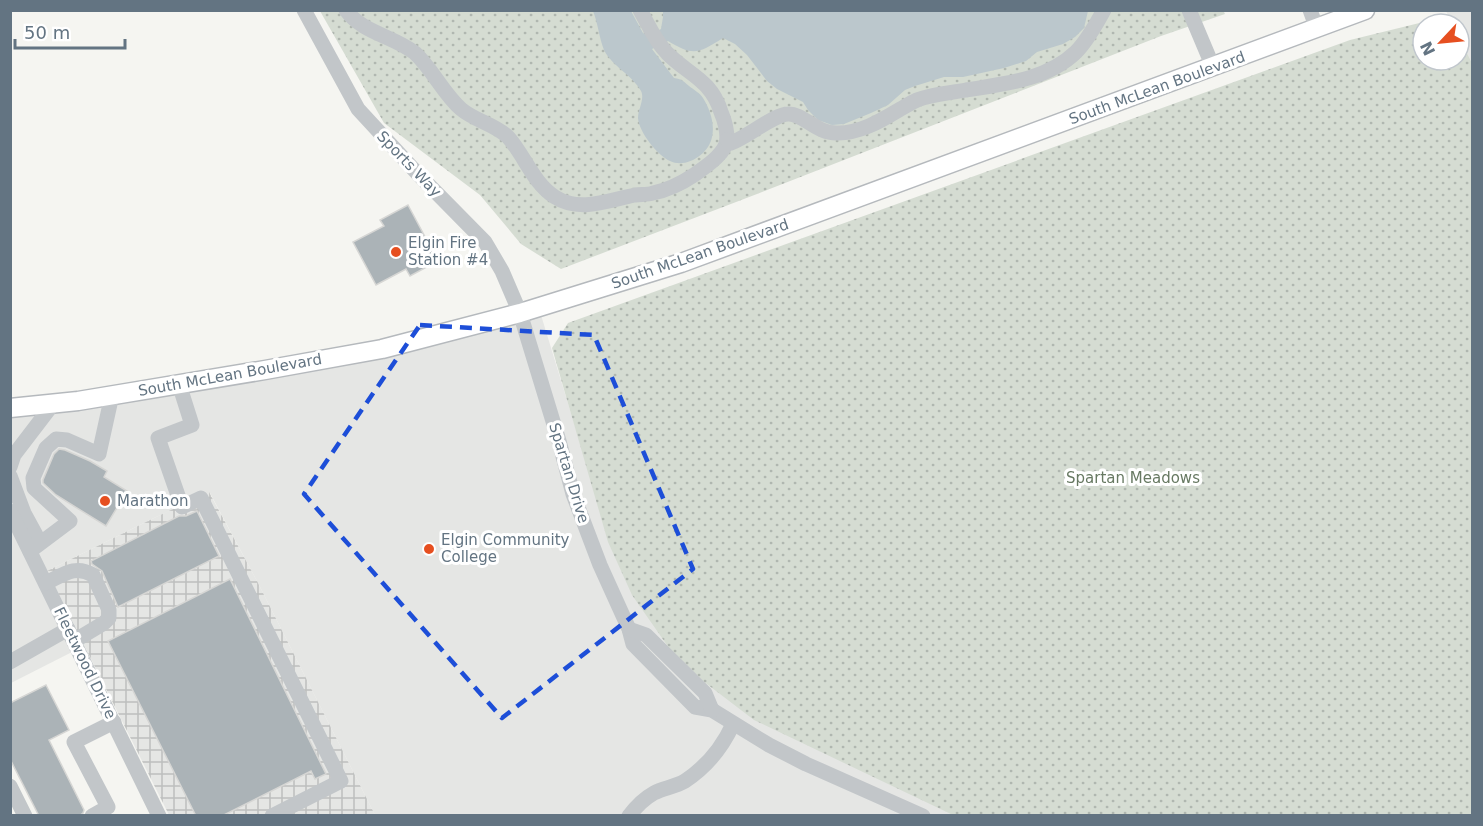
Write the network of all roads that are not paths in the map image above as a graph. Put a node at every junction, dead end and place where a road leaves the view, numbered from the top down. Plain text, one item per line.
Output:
1 (304, 10) edge
2 (346, 10) edge
3 (640, 10) edge
4 (1104, 10) edge
5 (1189, 10) edge
6 (1310, 10) edge
7 (1365, 10) edge
8 (1317, 28) junction
9 (1213, 67) junction
10 (727, 140) junction
11 (520, 313) junction
12 (179, 384) junction
13 (112, 395) junction
14 (53, 404) junction
15 (10, 408) edge
16 (10, 467) edge
17 (10, 476) edge
18 (12, 519) edge
19 (30, 551) junction
20 (46, 583) junction
21 (71, 635) junction
22 (11, 661) edge
23 (114, 722) junction
24 (734, 724) junction
25 (10, 786) edge
26 (25, 816) edge
27 (92, 816) edge
28 (159, 816) edge
29 (272, 816) edge
30 (629, 816) edge
31 (923, 816) edge

1 - 11 street, Sports Way
2 - 10 street
3 - 10 street
4 - 10 street
5 - 9 street
6 - 8 street
7 - 8 main road, South McLean Boulevard
8 - 9 main road, South McLean Boulevard
9 - 11 main road, South McLean Boulevard
11 - 12 main road, South McLean Boulevard
11 - 24 street, Spartan Drive
12 - 13 main road, South McLean Boulevard
12 - 29 street
13 - 14 main road, South McLean Boulevard
13 - 19 street
14 - 15 main road, South McLean Boulevard
14 - 16 street
17 - 19 street
18 - 19 street, Fleetwood Drive
19 - 20 street, Fleetwood Drive
20 - 21 street, Fleetwood Drive
20 - 21 street
21 - 22 street
21 - 23 street, Fleetwood Drive
23 - 27 street
23 - 28 street, Fleetwood Drive
24 - 30 street
24 - 31 street, Spartan Drive
25 - 26 street

